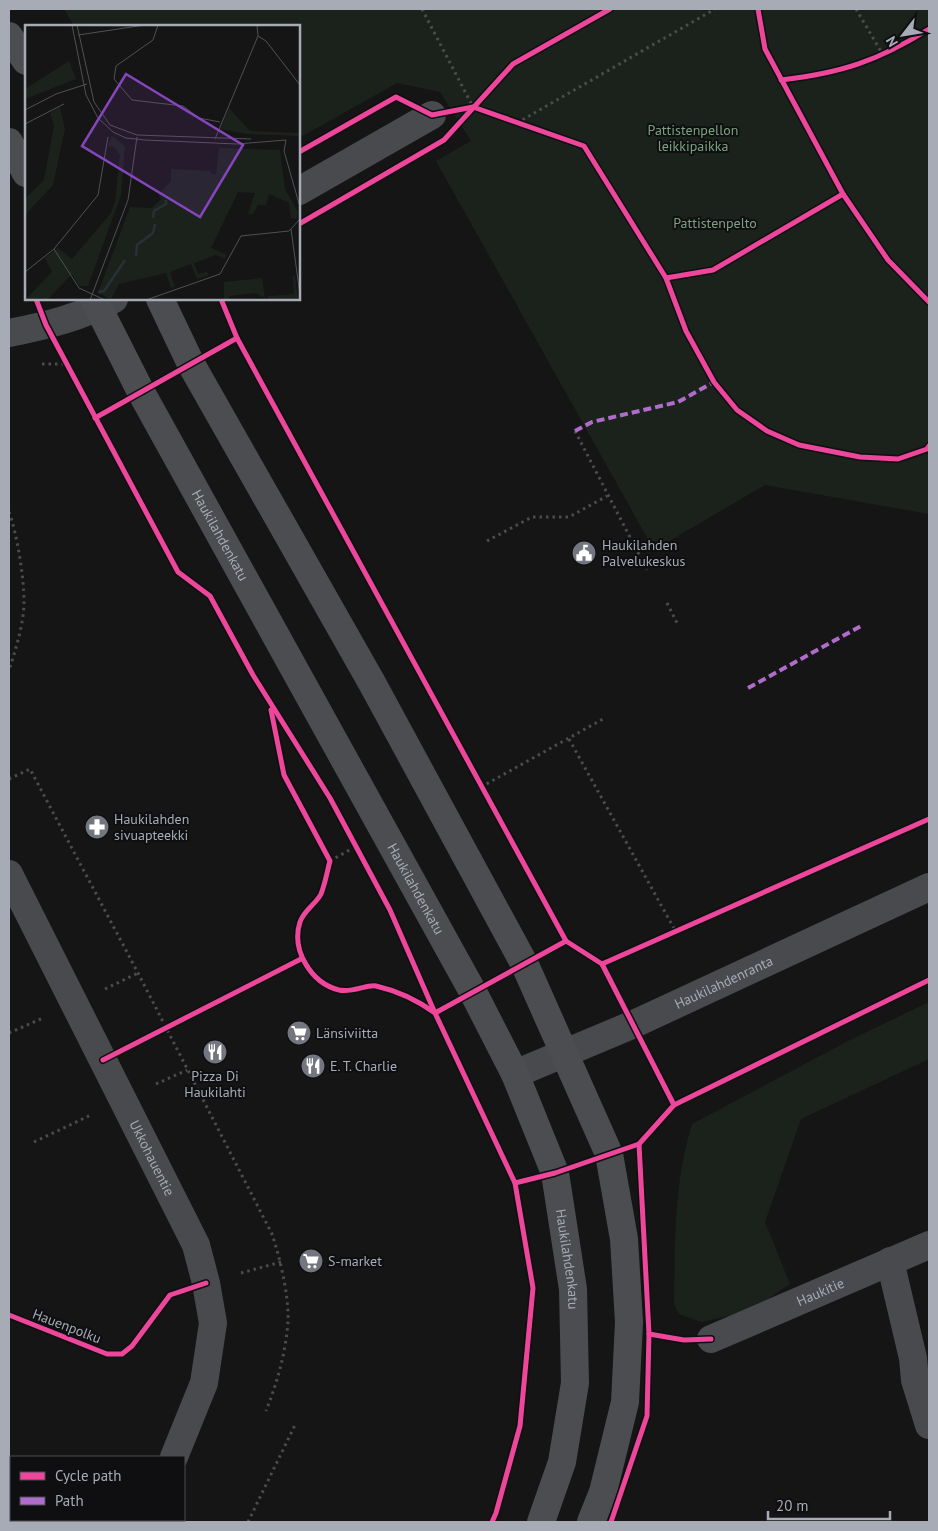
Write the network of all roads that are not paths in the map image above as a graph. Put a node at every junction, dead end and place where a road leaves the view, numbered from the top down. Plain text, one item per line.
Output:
1 (9, 36) edge
2 (25, 60) edge
3 (432, 114) road end
4 (9, 142) edge
5 (25, 171) edge
6 (300, 190) edge
7 (160, 300) edge
8 (102, 302) edge
9 (9, 333) edge
10 (9, 874) edge
11 (929, 887) edge
12 (565, 1051) junction
13 (515, 1074) junction
14 (929, 1245) edge
15 (890, 1261) junction
16 (711, 1339) dead end
17 (921, 1354) edge
18 (929, 1425) edge
19 (174, 1456) edge
20 (541, 1522) edge
21 (591, 1522) edge

1 - 2 main road
3 - 6 street
4 - 5 main road
7 - 12 main road
8 - 9 street
8 - 13 main road, Haukilahdenkatu
10 - 19 street, Ukkohauentie
11 - 12 street, Haukilahdenranta
12 - 13 street, Haukilahdenranta
12 - 21 main road
13 - 20 main road, Haukilahdenkatu
14 - 15 street, Haukitie
15 - 16 street, Haukitie
15 - 17 street
17 - 18 street

